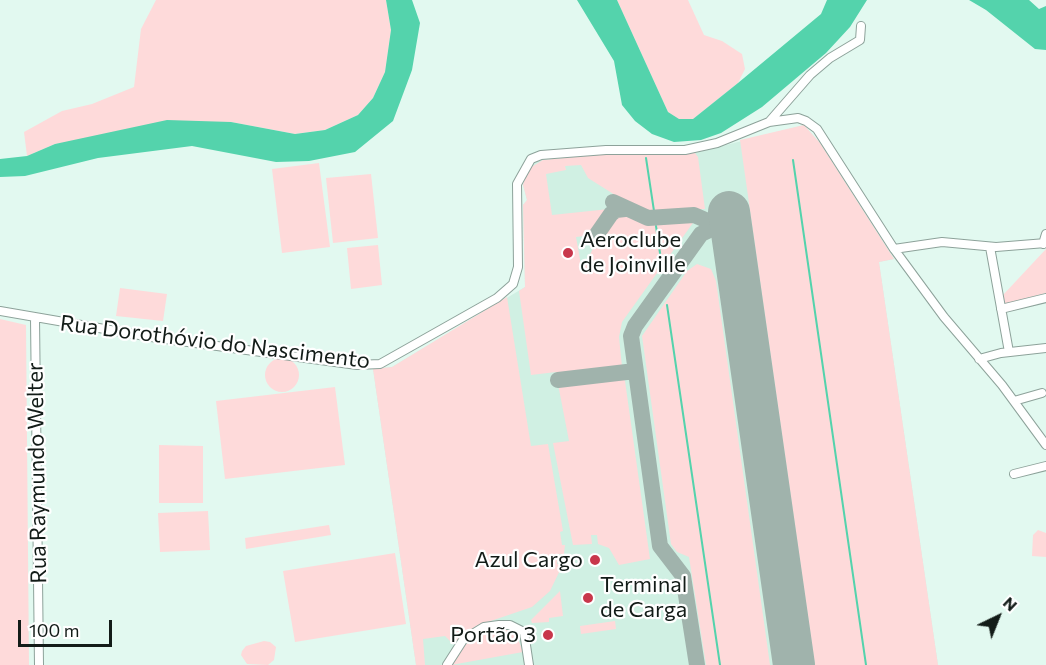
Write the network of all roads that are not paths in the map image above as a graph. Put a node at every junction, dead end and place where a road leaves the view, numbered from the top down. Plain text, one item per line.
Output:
1 (861, 26) dead end
2 (769, 122) junction
3 (1046, 234) edge
4 (1044, 244) edge
5 (990, 247) junction
6 (894, 249) junction
7 (1046, 298) edge
8 (1001, 309) junction
9 (0, 311) edge
10 (35, 318) junction
11 (1046, 348) edge
12 (1009, 352) junction
13 (980, 359) junction
14 (1041, 393) dead end
15 (1014, 402) junction
16 (1045, 441) edge
17 (1046, 466) edge
18 (1014, 474) dead end
19 (39, 665) edge
20 (447, 665) edge
21 (529, 665) edge

1 - 2 street
2 - 6 street
2 - 10 street, Rua Dorothóvio do Nascimento
3 - 4 street
4 - 5 street
5 - 6 street
5 - 8 street
6 - 13 street
7 - 8 street
8 - 12 street
9 - 10 street, Rua Dorothóvio do Nascimento
10 - 19 street, Rua Raymundo Welter
11 - 12 street
12 - 13 street
13 - 15 street
14 - 15 street
15 - 16 street
17 - 18 street
20 - 21 street

